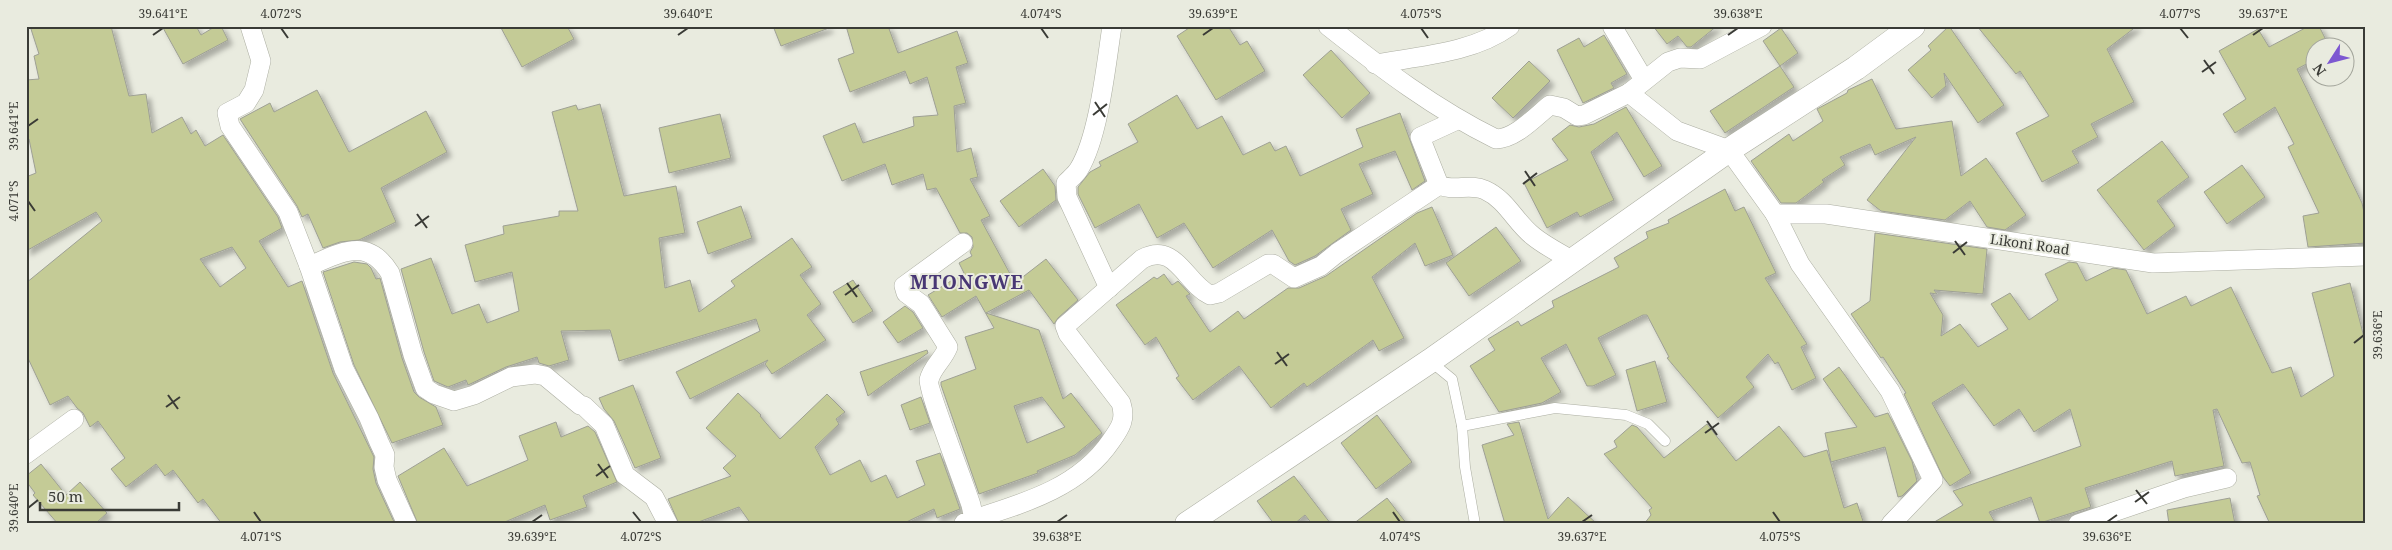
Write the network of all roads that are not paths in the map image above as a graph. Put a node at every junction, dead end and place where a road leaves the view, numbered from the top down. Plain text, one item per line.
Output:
1 (250, 26) edge
2 (1112, 26) edge
3 (1328, 26) edge
4 (1510, 26) edge
5 (1612, 26) edge
6 (1762, 26) edge
7 (1913, 26) edge
8 (1376, 64) junction
9 (1644, 80) junction
10 (1629, 93) junction
11 (1458, 120) junction
12 (1728, 150) junction
13 (1439, 185) junction
14 (1775, 214) junction
15 (963, 242) dead end
16 (2366, 256) edge
17 (1573, 262) junction
18 (310, 266) junction
19 (1109, 288) junction
20 (1430, 361) junction
21 (74, 419) dead end
22 (1462, 426) junction
23 (1665, 440) dead end
24 (26, 454) edge
25 (2227, 478) dead end
26 (969, 521) edge
27 (407, 524) edge
28 (668, 524) edge
29 (1187, 524) edge
30 (1475, 524) edge
31 (1891, 524) edge
32 (2078, 524) edge

1 - 18 street
2 - 19 street
3 - 8 street
4 - 8 street
5 - 9 street
6 - 9 street
7 - 12 street
8 - 11 street
9 - 10 street
10 - 11 street
10 - 12 street
11 - 13 street
12 - 14 street
12 - 17 street
13 - 17 street
13 - 19 street
14 - 16 street, Likoni Road
14 - 31 street
15 - 26 street
17 - 20 street
18 - 27 street
18 - 28 street
19 - 26 street
20 - 22 lane
20 - 29 street
21 - 24 street
22 - 23 lane
22 - 30 lane
25 - 32 street

